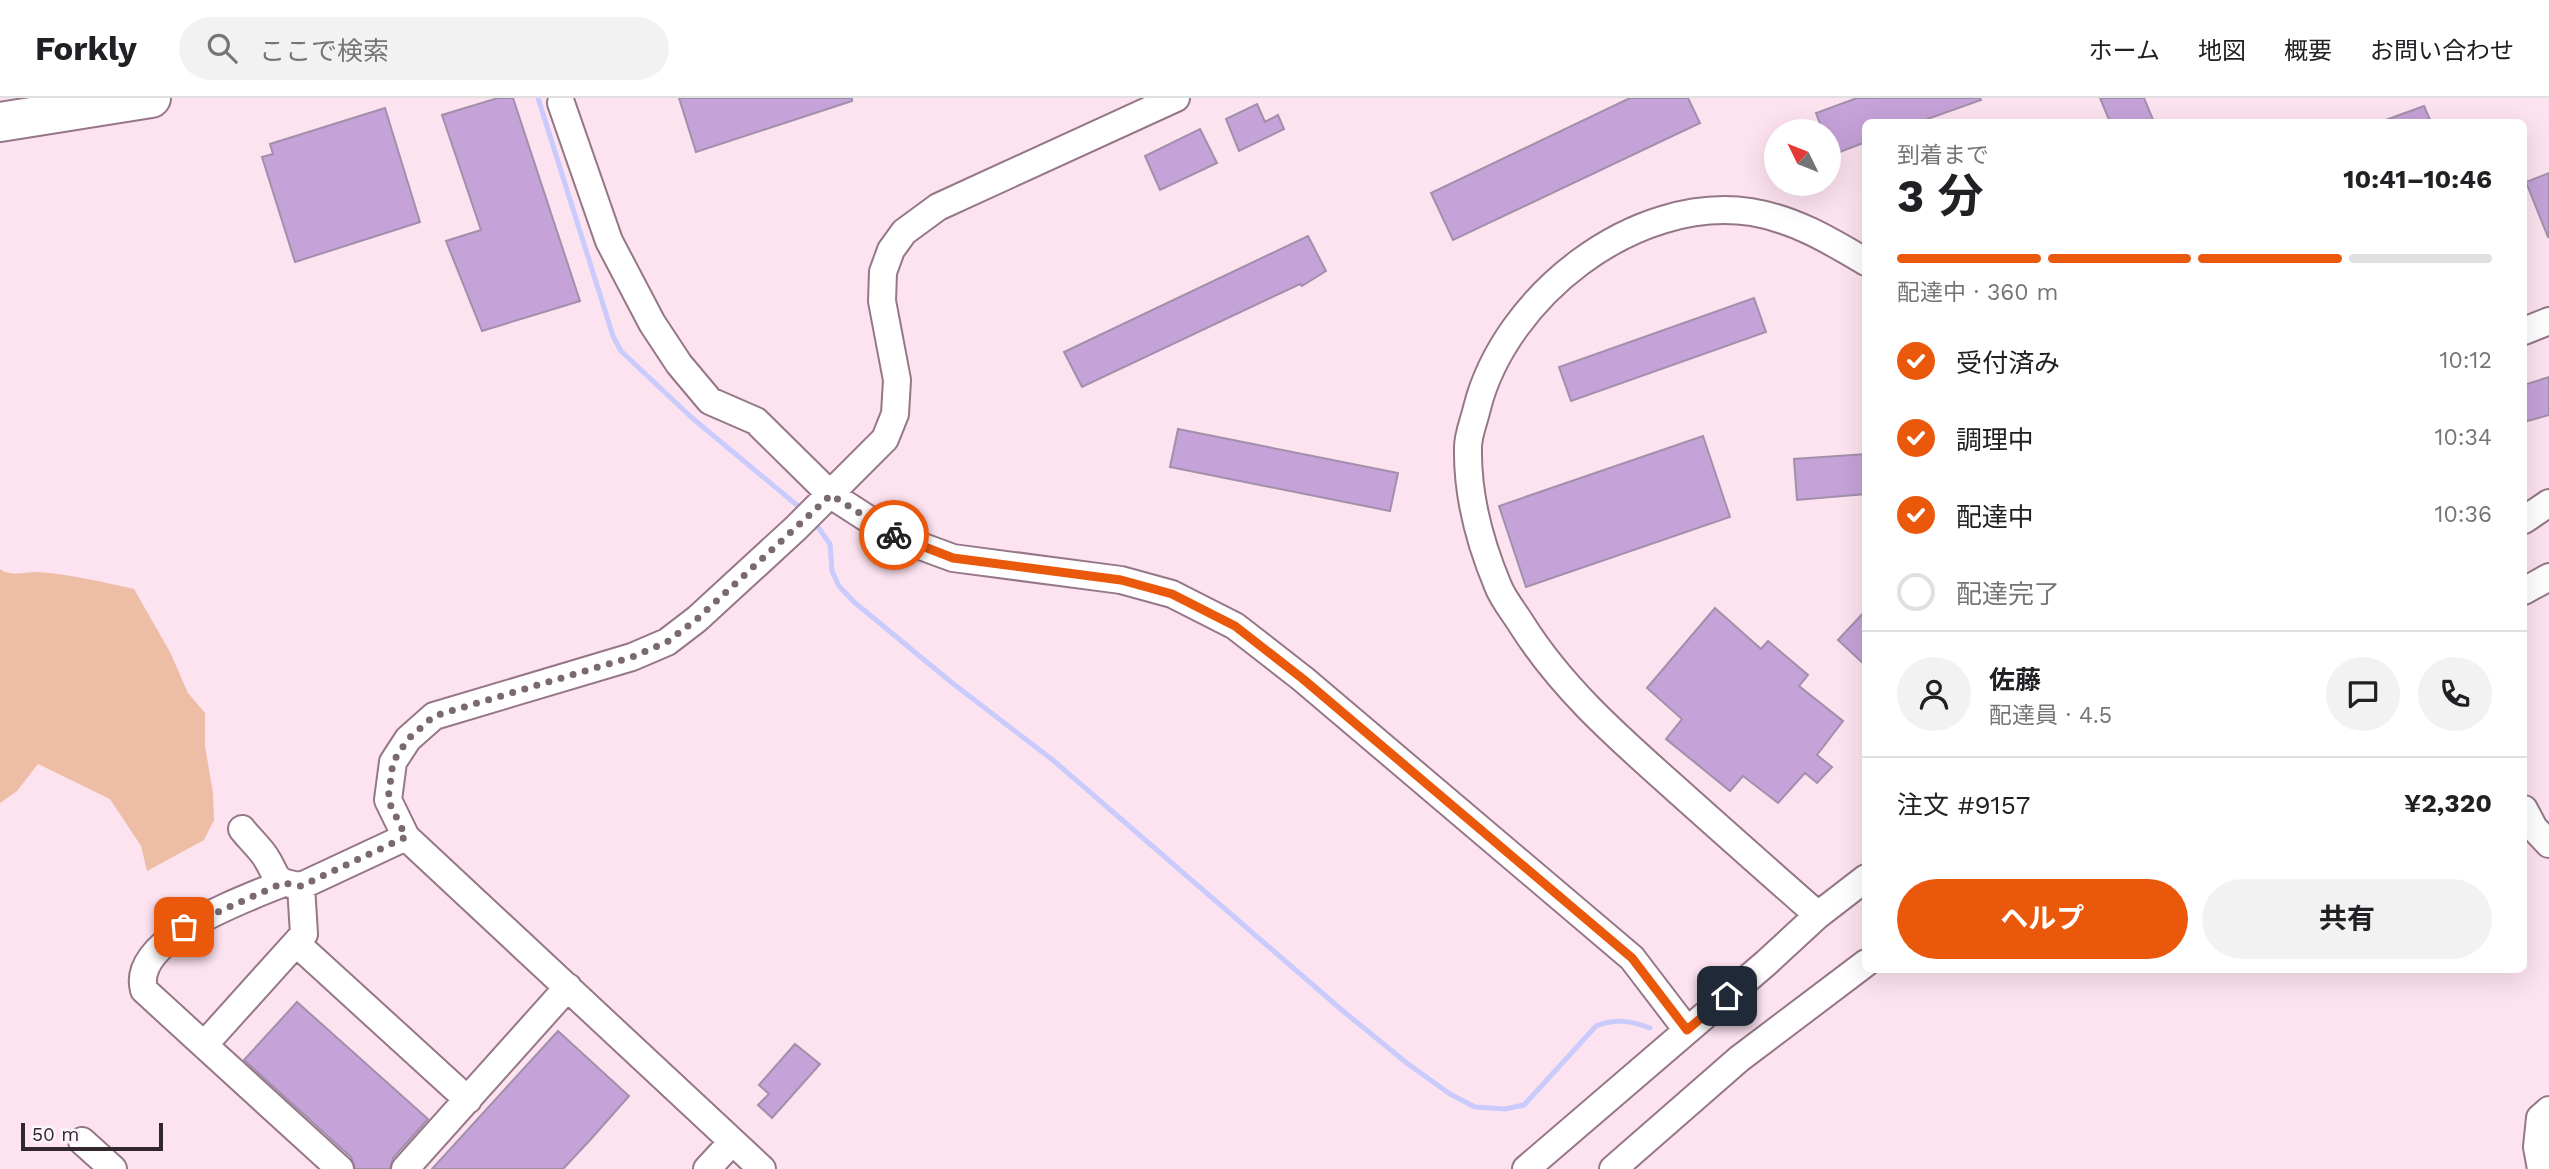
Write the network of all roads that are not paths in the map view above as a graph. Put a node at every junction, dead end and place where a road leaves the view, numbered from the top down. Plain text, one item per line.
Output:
1 (151, 98) edge
2 (1176, 98) edge
3 (561, 103) dead end
4 (0, 122) edge
5 (1862, 260) edge
6 (2549, 321) edge
7 (2527, 330) edge
8 (831, 495) junction
9 (2549, 503) edge
10 (2527, 518) edge
11 (2549, 577) edge
12 (2527, 589) edge
13 (2527, 815) edge
14 (242, 829) dead end
15 (406, 837) junction
16 (2549, 844) edge
17 (1862, 881) edge
18 (292, 885) junction
19 (1818, 915) junction
20 (296, 943) junction
21 (1862, 966) edge
22 (568, 987) junction
23 (1687, 1030) junction
24 (204, 1045) junction
25 (468, 1100) junction
26 (2549, 1110) edge
27 (82, 1141) dead end
28 (732, 1142) junction
29 (113, 1169) edge
30 (340, 1169) edge
31 (405, 1169) edge
32 (707, 1169) edge
33 (762, 1169) edge
34 (1525, 1169) edge
35 (1614, 1169) edge
36 (2541, 1169) edge

1 - 4 highway
2 - 8 lane
3 - 8 lane
5 - 19 lane
6 - 7 lane
8 - 15 lane
8 - 23 lane
9 - 10 lane
11 - 12 lane
13 - 16 lane
14 - 18 lane
15 - 18 lane
15 - 22 lane
17 - 19 lane
18 - 20 lane
18 - 24 lane
19 - 23 lane
20 - 24 lane
20 - 25 lane
21 - 35 lane
22 - 25 lane
22 - 28 lane
23 - 34 lane
24 - 30 lane
25 - 31 lane
26 - 36 lane
27 - 29 lane
28 - 32 lane
28 - 33 lane

